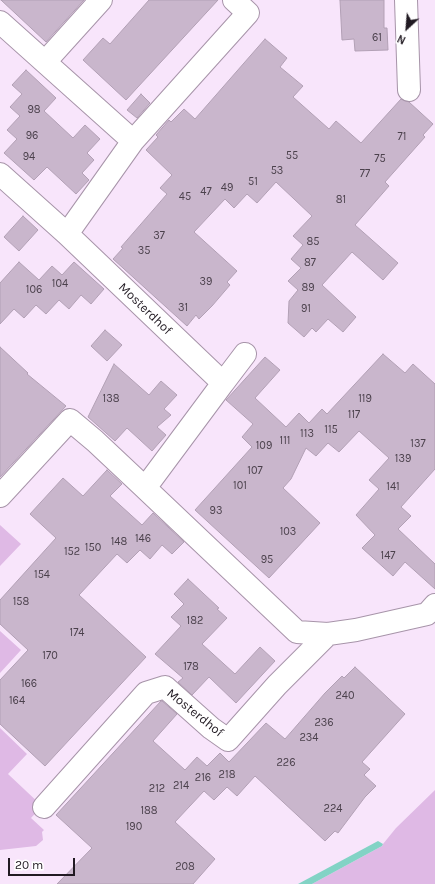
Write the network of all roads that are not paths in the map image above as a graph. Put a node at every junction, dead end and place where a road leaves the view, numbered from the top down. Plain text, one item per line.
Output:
1 (101, 0) edge
2 (234, 0) edge
3 (406, 0) edge
4 (0, 22) edge
5 (45, 62) junction
6 (409, 90) dead end
7 (134, 142) junction
8 (0, 174) edge
9 (67, 234) junction
10 (245, 354) dead end
11 (223, 383) junction
12 (145, 488) junction
13 (0, 496) edge
14 (435, 604) edge
15 (328, 634) junction
16 (44, 808) dead end

1 - 5 street
2 - 7 street
3 - 6 street
4 - 5 street
5 - 7 street
7 - 9 street
8 - 9 street, Mosterdhof
9 - 11 street, Mosterdhof
10 - 11 street
11 - 12 street
12 - 13 street
12 - 15 street
14 - 15 street
15 - 16 street, Mosterdhof

